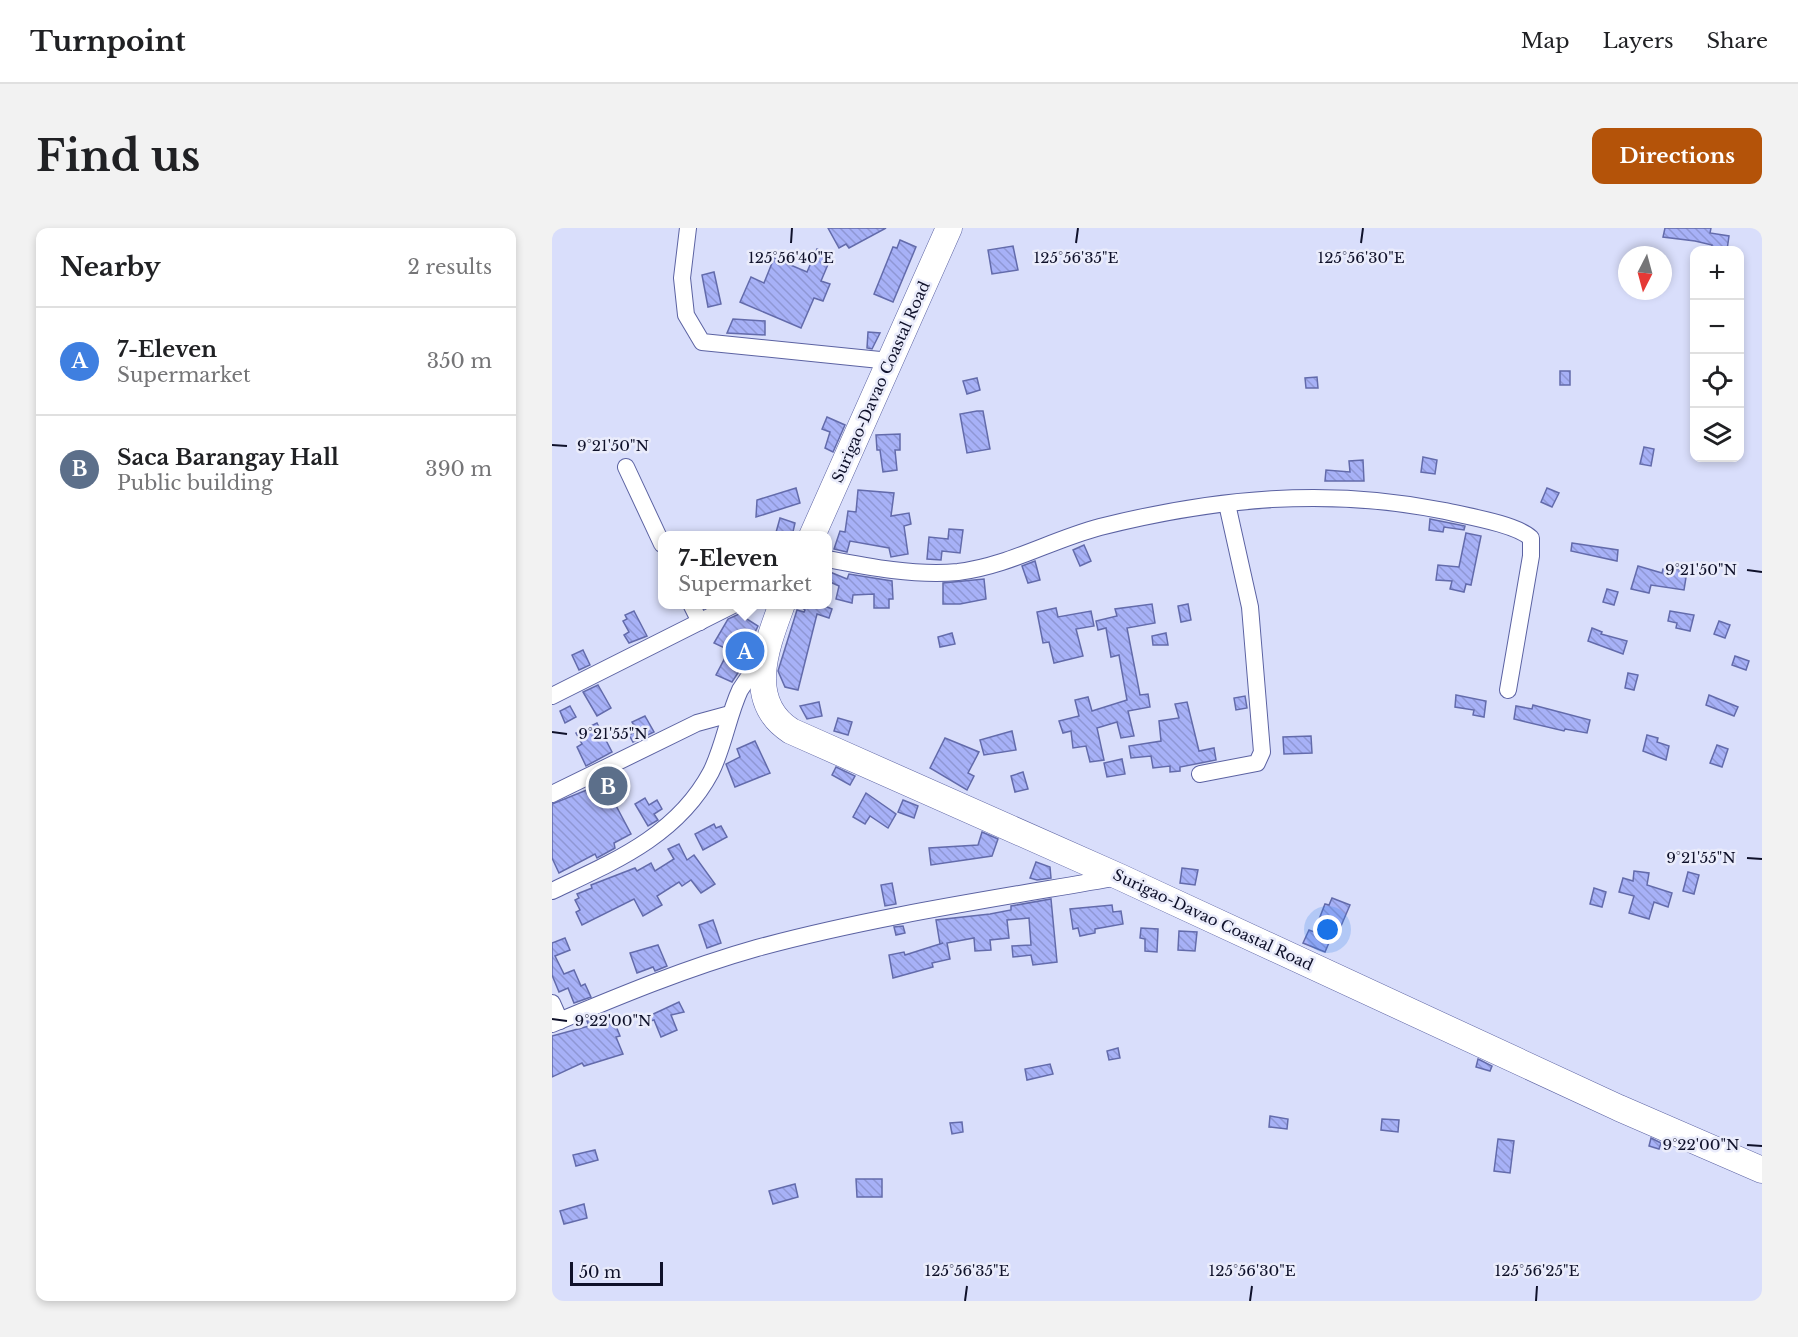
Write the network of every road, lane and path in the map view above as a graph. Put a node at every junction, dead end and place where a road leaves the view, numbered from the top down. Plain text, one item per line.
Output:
1 (688, 228) edge
2 (948, 228) edge
3 (890, 361) junction
4 (626, 467) dead end
5 (1227, 504) junction
6 (814, 531) edge
7 (658, 534) edge
8 (832, 560) edge
9 (694, 609) edge
10 (725, 609) edge
11 (780, 609) edge
12 (700, 622) junction
13 (764, 665) junction
14 (1508, 690) dead end
15 (552, 696) edge
16 (730, 714) junction
17 (1200, 774) dead end
18 (552, 794) edge
19 (1120, 877) junction
20 (552, 891) edge
21 (552, 1003) edge
22 (556, 1023) edge
23 (1762, 1170) edge

1 - 3 street
2 - 3 highway, Surigao-Davao Coastal Road
3 - 6 highway, Surigao-Davao Coastal Road
4 - 7 street
5 - 8 street
5 - 14 street
5 - 17 street
9 - 12 street
10 - 12 street
11 - 13 highway, Surigao-Davao Coastal Road
12 - 15 street
13 - 16 street
13 - 19 highway, Surigao-Davao Coastal Road
16 - 18 street
16 - 20 street
19 - 22 street
19 - 23 highway, Surigao-Davao Coastal Road
21 - 22 street

